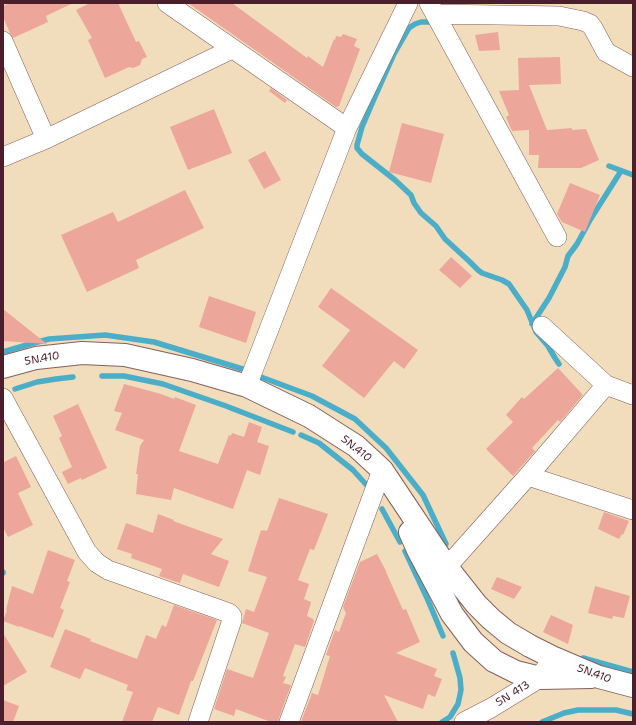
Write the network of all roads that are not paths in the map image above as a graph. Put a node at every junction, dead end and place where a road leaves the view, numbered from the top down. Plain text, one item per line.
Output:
1 (167, 3) edge
2 (408, 3) edge
3 (432, 9) edge
4 (3, 41) edge
5 (232, 49) junction
6 (633, 67) edge
7 (347, 128) junction
8 (46, 139) junction
9 (3, 157) edge
10 (557, 237) dead end
11 (542, 326) dead end
12 (3, 367) edge
13 (606, 385) junction
14 (247, 386) junction
15 (633, 395) edge
16 (3, 398) edge
17 (528, 476) junction
18 (387, 477) junction
19 (633, 510) edge
20 (440, 573) junction
21 (552, 657) junction
22 (600, 677) junction
23 (540, 678) junction
24 (633, 686) edge
25 (198, 722) edge
26 (289, 722) edge
27 (464, 722) edge

1 - 5 street
2 - 7 street
3 - 6 street
3 - 10 street
4 - 8 street
5 - 7 street
5 - 8 street
7 - 14 street
8 - 9 street
11 - 13 street
12 - 14 street, 5N.410
13 - 15 street
13 - 17 street
14 - 18 street, 5N.410
16 - 25 street
17 - 19 street
17 - 20 street
18 - 20 street, 5N.410
18 - 26 street
20 - 21 street, 5N.410
20 - 23 street
21 - 22 street, 5N.410
21 - 23 street, 5N 413
22 - 23 street
22 - 24 street, 5N.410
23 - 27 street, 5N 413

